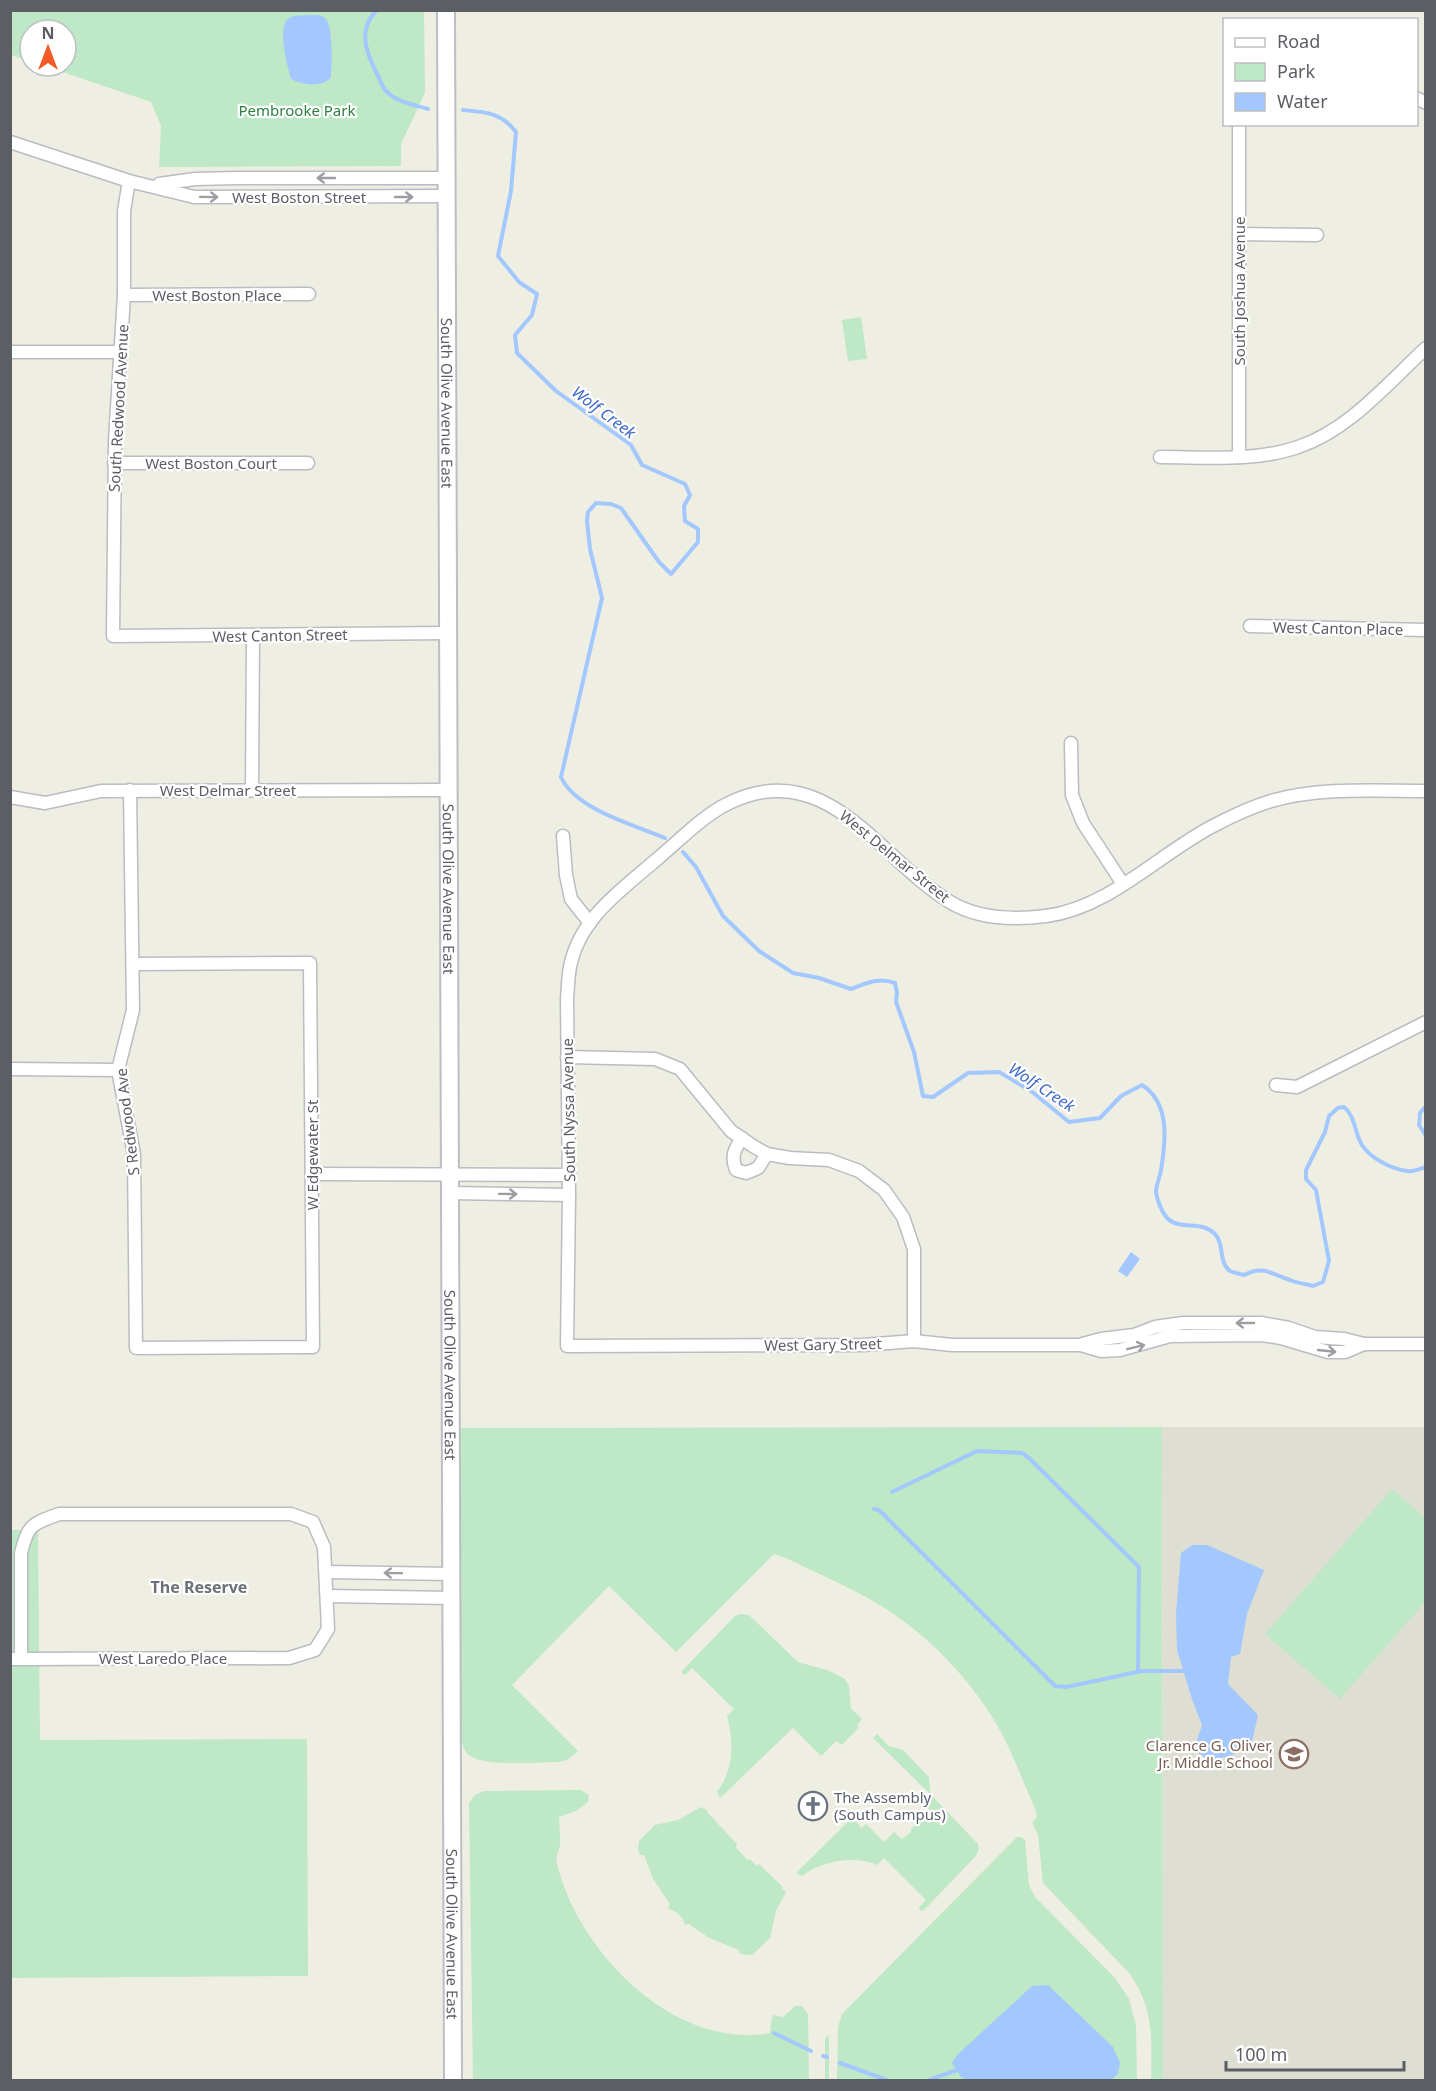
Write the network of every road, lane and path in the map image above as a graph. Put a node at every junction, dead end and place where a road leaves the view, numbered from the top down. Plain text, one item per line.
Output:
1 (446, 10) edge
2 (1239, 126) edge
3 (10, 142) edge
4 (447, 178) junction
5 (129, 181) junction
6 (152, 185) junction
7 (447, 196) junction
8 (1239, 234) junction
9 (1317, 235) dead end
10 (309, 294) dead end
11 (124, 295) junction
12 (1425, 349) edge
13 (10, 352) edge
14 (121, 352) junction
15 (1160, 457) dead end
16 (1239, 457) junction
17 (308, 463) dead end
18 (114, 464) junction
19 (1250, 627) dead end
20 (1425, 630) edge
21 (447, 633) junction
22 (253, 635) junction
23 (113, 636) joint
24 (1071, 743) dead end
25 (130, 790) junction
26 (252, 790) junction
27 (448, 790) junction
28 (1425, 791) edge
29 (10, 797) edge
30 (563, 836) dead end
31 (1122, 884) junction
32 (619, 889) joint
33 (590, 923) junction
34 (133, 964) junction
35 (1425, 1022) edge
36 (567, 1057) junction
37 (10, 1069) edge
38 (118, 1070) junction
39 (1276, 1085) dead end
40 (742, 1138) junction
41 (767, 1154) junction
42 (312, 1174) junction
43 (450, 1175) junction
44 (569, 1175) junction
45 (450, 1193) junction
46 (569, 1195) junction
47 (914, 1341) junction
48 (1425, 1344) edge
49 (567, 1346) joint
50 (136, 1348) joint
51 (326, 1572) junction
52 (452, 1574) junction
53 (327, 1596) junction
54 (452, 1598) junction
55 (16, 1659) edge
56 (453, 2080) edge

1 - 4 street, South Olive Avenue East
2 - 8 street, South Joshua Avenue
3 - 5 street, West Boston Street
4 -> 6 street, West Boston Street
4 - 7 street, South Olive Avenue East
5 - 6 street, West Boston Street
5 - 11 street, South Redwood Avenue
6 -> 7 street, West Boston Street
7 - 21 street, South Olive Avenue East
8 - 9 street
8 - 16 street, South Joshua Avenue
10 - 11 street, West Boston Place
11 - 14 street, South Redwood Avenue
12 - 16 street
13 - 14 street
14 - 18 street, South Redwood Avenue
15 - 16 street
17 - 18 street, West Boston Court
18 - 23 street, South Redwood Avenue
19 - 20 street, West Canton Place
21 - 22 street, West Canton Street
21 - 27 street, South Olive Avenue East
22 - 23 street, West Canton Street
22 - 26 street
24 - 31 street
25 - 26 street, West Delmar Street
25 - 29 street, West Delmar Street
25 - 34 street, S Redwood Ave
26 - 27 street, West Delmar Street
27 - 43 street, South Olive Avenue East
28 - 31 street, West Delmar Street
30 - 33 street
31 - 32 street, West Delmar Street
32 - 33 street, South Nyssa Avenue
33 - 36 street, South Nyssa Avenue
34 - 38 street, S Redwood Ave
34 - 42 street, W Edgewater St
35 - 39 street
36 - 40 street
36 - 44 street, South Nyssa Avenue
37 - 38 street
38 - 50 street, S Redwood Ave
40 - 41 street
40 - 41 street
41 - 47 street
42 - 43 street
42 - 50 street, W Edgewater St
43 - 44 street
43 - 45 street, South Olive Avenue East
44 - 46 street, South Nyssa Avenue
45 -> 46 street
45 - 52 street, South Olive Avenue East
46 - 49 street, South Nyssa Avenue
47 - 48 street, West Gary Street
47 - 49 street, West Gary Street
52 -> 51 street
51 - 53 street
51 - 55 street
52 - 54 street, South Olive Avenue East
53 - 54 street
53 - 55 street, West Laredo Place
54 - 56 street, South Olive Avenue East

